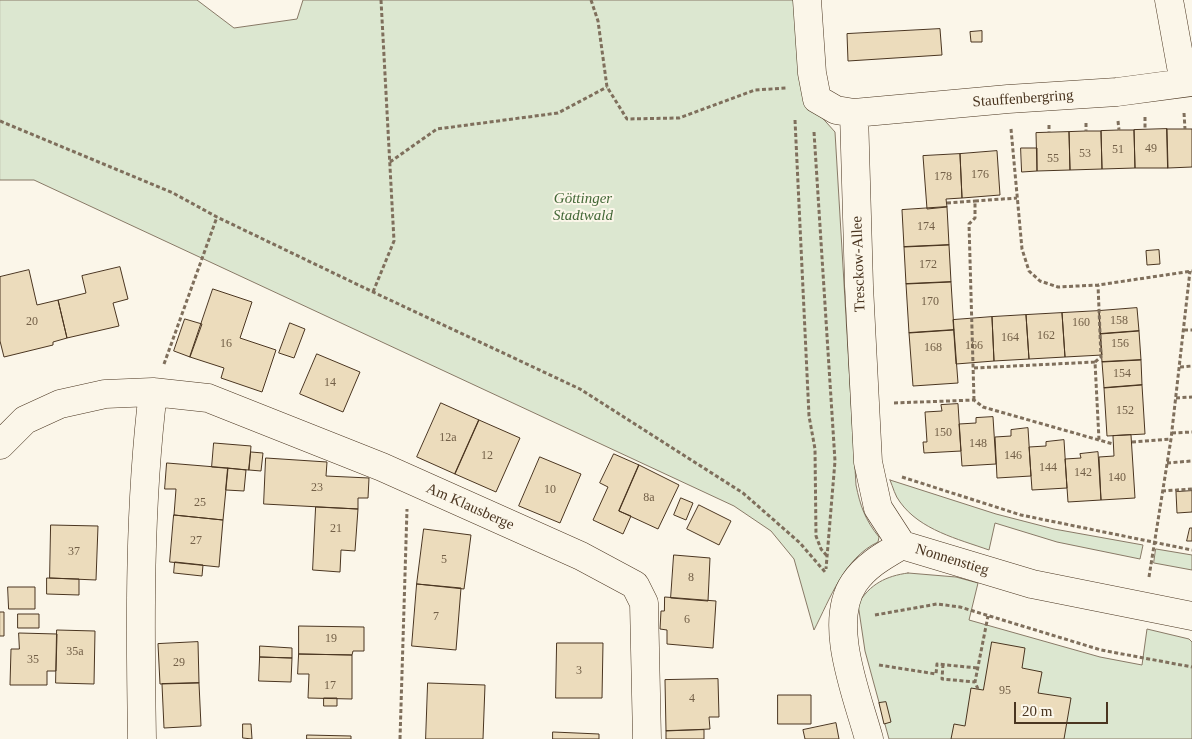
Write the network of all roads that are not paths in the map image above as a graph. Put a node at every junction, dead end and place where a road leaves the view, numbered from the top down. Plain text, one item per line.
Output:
1 (807, 0) edge
2 (1169, 0) edge
3 (1188, 82) edge
4 (854, 113) junction
5 (153, 392) junction
6 (1, 444) edge
7 (902, 545) junction
8 (1192, 616) edge
9 (142, 739) edge
10 (647, 739) edge
11 (869, 739) edge

1 - 4 street
2 - 3 street
3 - 4 street, Stauffenbergring
4 - 7 street, Tresckow-Allee
5 - 6 street, Am Klausberge
5 - 9 street
5 - 10 street, Am Klausberge
7 - 8 street, Nonnenstieg
7 - 11 street, Nonnenstieg

